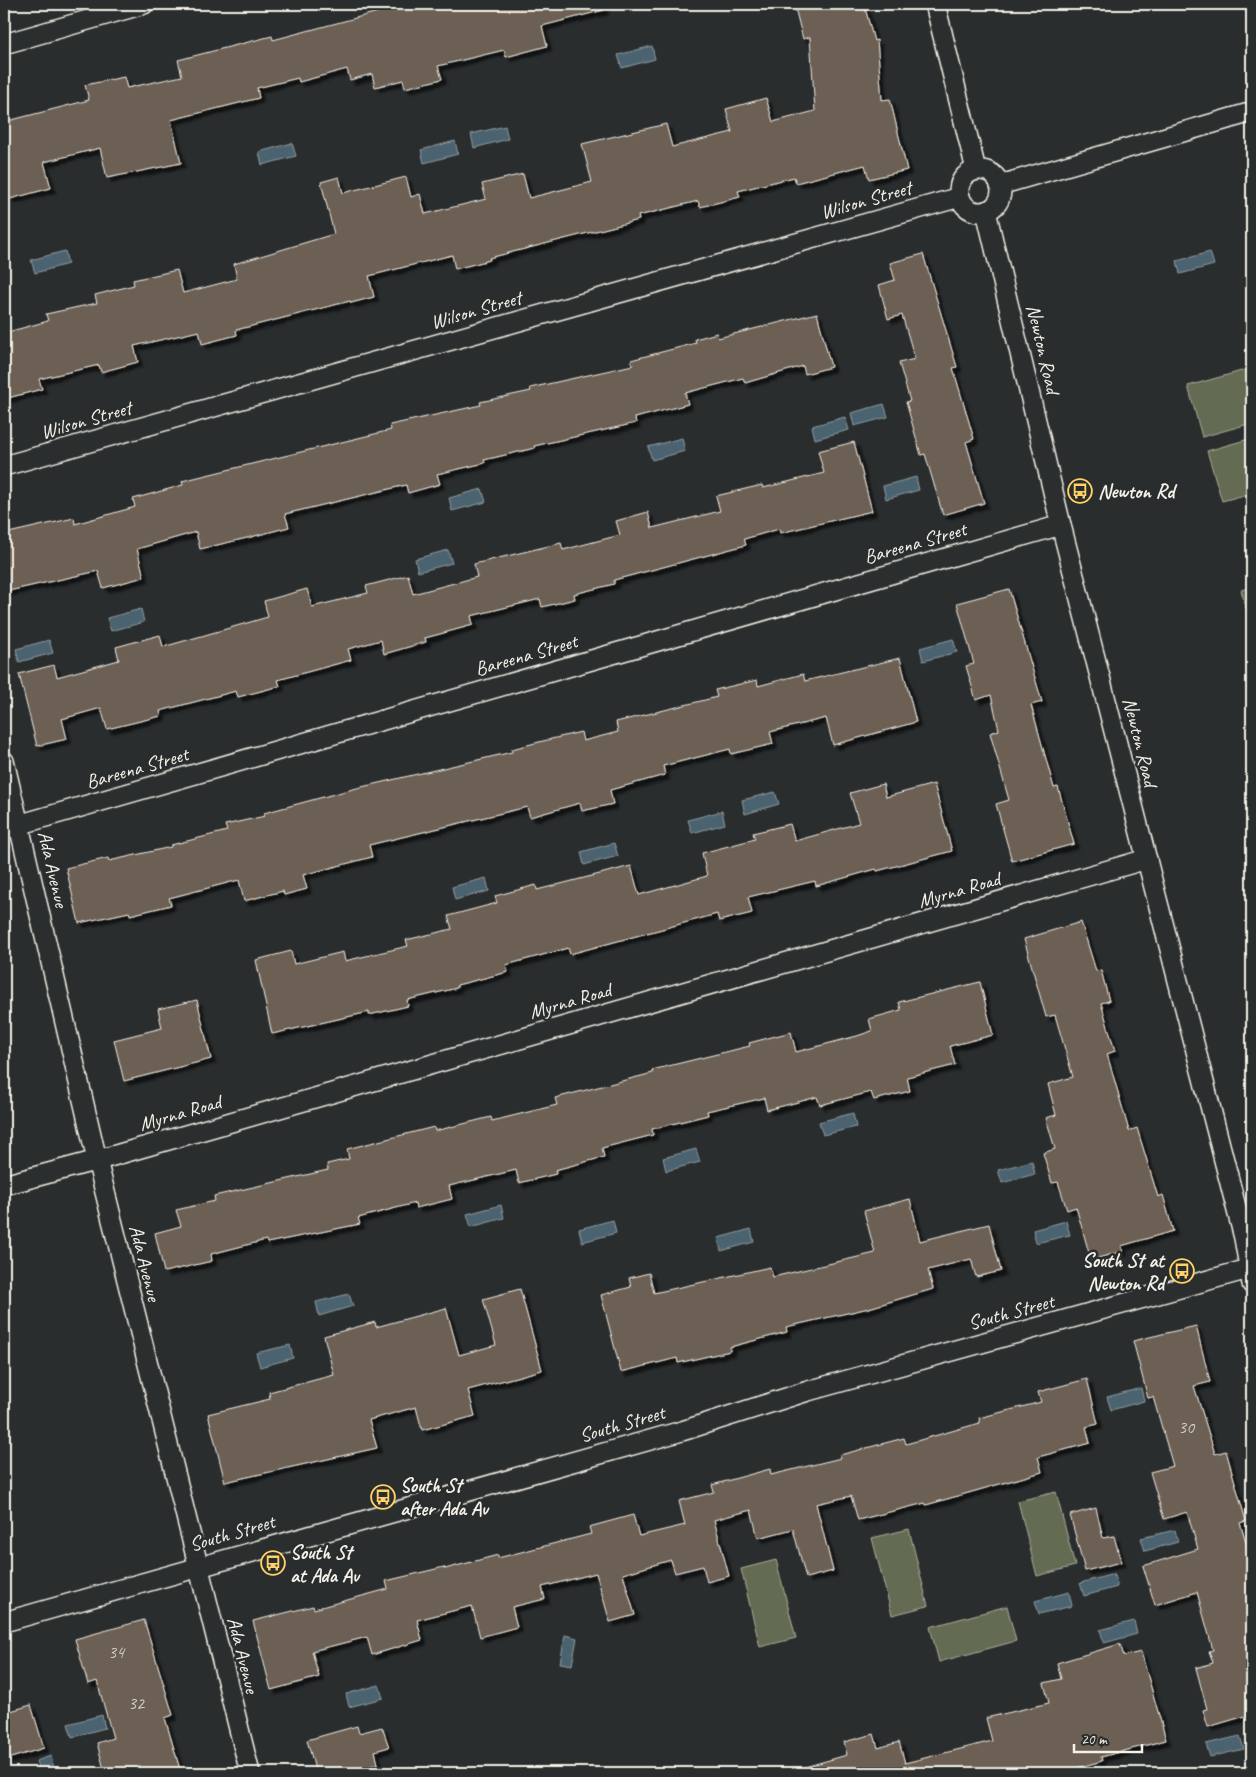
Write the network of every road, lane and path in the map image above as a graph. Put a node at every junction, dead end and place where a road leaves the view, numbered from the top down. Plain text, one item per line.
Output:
1 (144, 4) edge
2 (935, 4) edge
3 (4, 44) edge
4 (1252, 112) edge
5 (976, 170) junction
6 (1000, 185) junction
7 (960, 196) junction
8 (986, 211) junction
9 (4, 466) edge
10 (1062, 525) junction
11 (4, 761) edge
12 (12, 827) edge
13 (1147, 859) junction
14 (96, 1160) junction
15 (4, 1186) edge
16 (1251, 1274) edge
17 (197, 1566) junction
18 (4, 1622) edge
19 (250, 1773) edge

1 - 3 street
2 - 5 street
4 - 6 street
5 - 6 street
5 - 7 street
6 - 8 street
7 - 8 street
7 - 9 street, Wilson Street
8 - 10 street, Newton Road
10 - 12 street, Bareena Street
10 - 13 street, Newton Road
11 - 12 street, Ada Avenue
12 - 14 street, Ada Avenue
13 - 14 street, Myrna Road
13 - 16 street, Newton Road
14 - 15 street, Myrna Road
14 - 17 street, Ada Avenue
16 - 17 street, South Street
17 - 18 street, South Street
17 - 19 street, Ada Avenue

